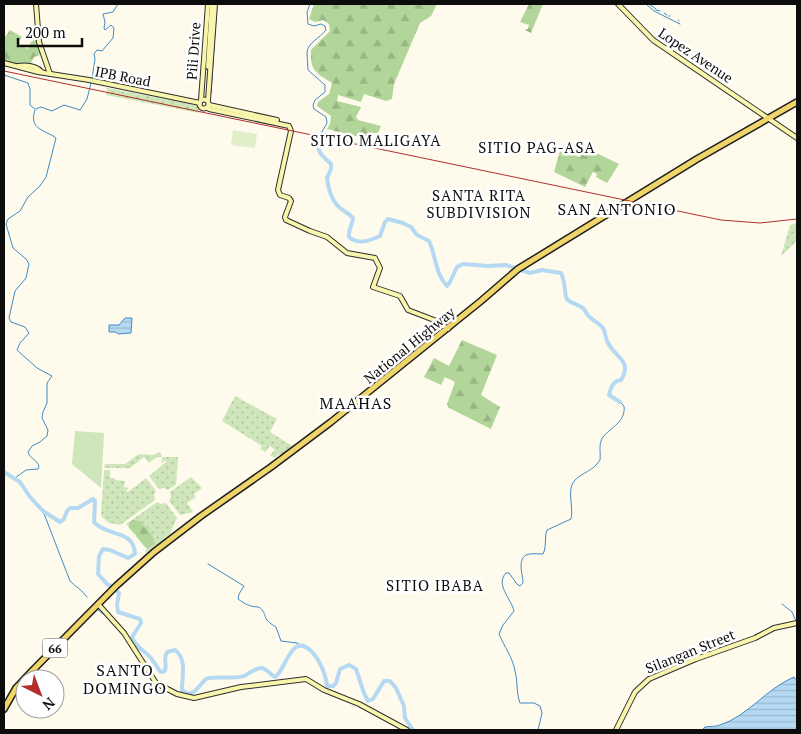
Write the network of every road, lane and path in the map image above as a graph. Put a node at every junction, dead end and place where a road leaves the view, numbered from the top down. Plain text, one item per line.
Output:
1 (36, 4) edge
2 (212, 4) edge
3 (618, 4) edge
4 (4, 63) edge
5 (50, 74) junction
6 (205, 102) junction
7 (797, 102) edge
8 (769, 118) junction
9 (797, 138) edge
10 (448, 328) junction
11 (98, 604) junction
12 (797, 622) edge
13 (4, 709) edge
14 (407, 730) edge
15 (616, 730) edge

1 - 5 street
2 - 6 street
3 - 8 street, Lopez Avenue
4 - 5 street, IPB Road
5 - 6 street, IPB Road
6 - 10 street, IPB Road
7 - 8 main road, National Highway / 66
8 - 9 street, Lopez Avenue
8 - 10 main road, National Highway / 66
10 - 11 main road, National Highway / 66
11 - 13 main road, National Highway / 66
11 - 14 street
12 - 15 street, Silangan Street

